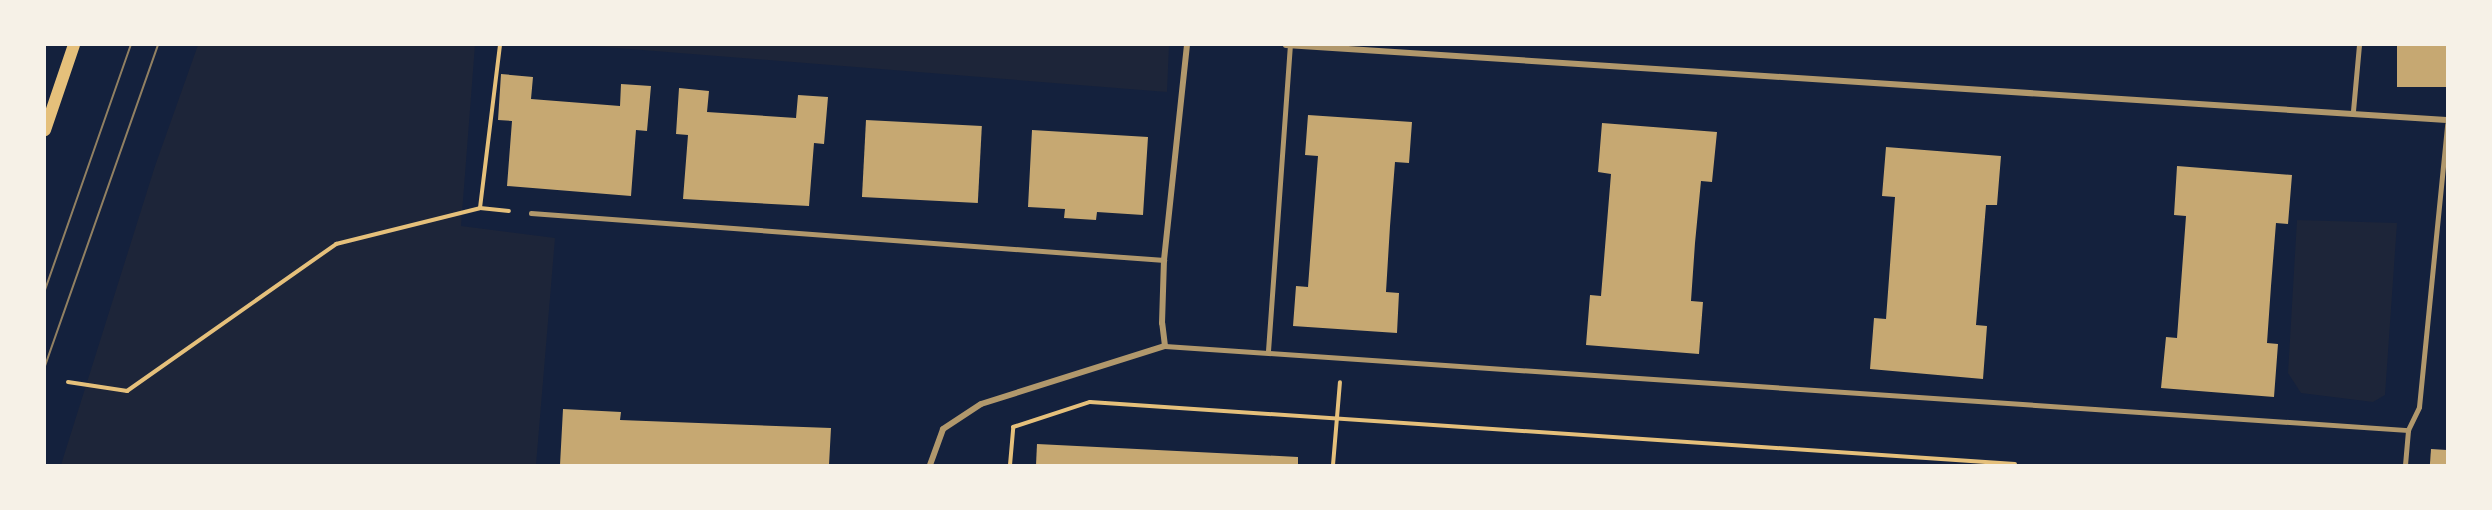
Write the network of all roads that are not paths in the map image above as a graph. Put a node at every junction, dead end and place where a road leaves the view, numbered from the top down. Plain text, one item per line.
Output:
1 (74, 45) edge
2 (1187, 45) edge
3 (1288, 45) edge
4 (2359, 45) edge
5 (2353, 111) junction
6 (2447, 122) edge
7 (45, 130) edge
8 (531, 213) road end
9 (1164, 260) junction
10 (1166, 346) junction
11 (1268, 351) junction
12 (2408, 430) junction
13 (930, 465) edge
14 (2405, 465) edge

1 - 7 main road
2 - 9 street
3 - 5 street
3 - 11 lane
4 - 5 lane
5 - 6 street
6 - 12 lane
8 - 9 lane
9 - 10 street
10 - 11 lane
10 - 13 street
11 - 12 lane
12 - 14 lane

